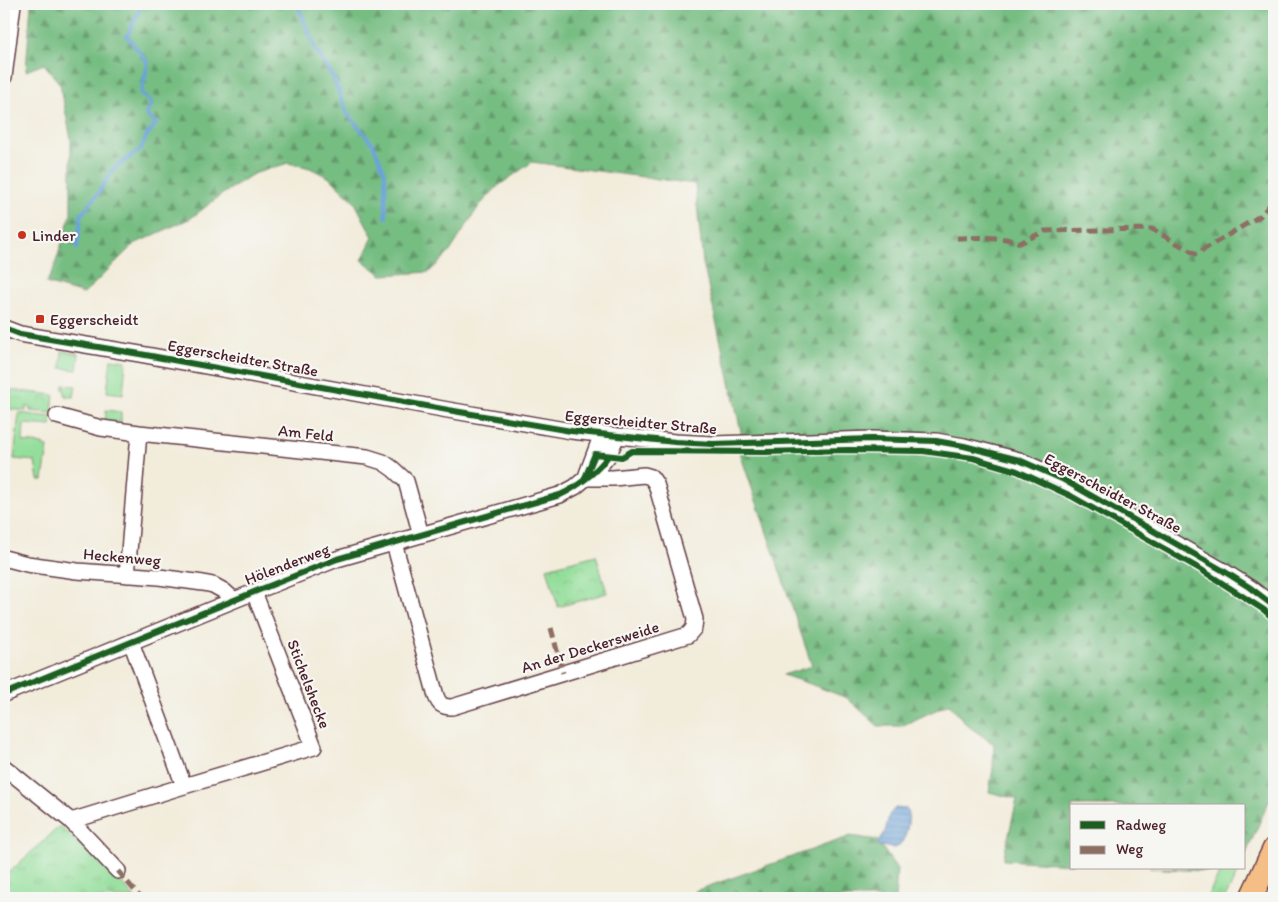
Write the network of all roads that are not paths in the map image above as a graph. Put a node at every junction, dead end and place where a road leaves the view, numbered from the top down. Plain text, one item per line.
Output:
1 (13, 4) edge
2 (4, 77) edge
3 (4, 328) edge
4 (57, 416) dead end
5 (139, 433) junction
6 (609, 435) junction
7 (585, 478) junction
8 (421, 535) junction
9 (394, 543) junction
10 (4, 558) edge
11 (127, 575) junction
12 (254, 592) junction
13 (234, 600) junction
14 (1274, 606) edge
15 (131, 642) junction
16 (4, 694) edge
17 (4, 767) edge
18 (184, 786) junction
19 (71, 820) junction
20 (1274, 850) edge
21 (118, 870) dead end
22 (1251, 898) edge

1 - 2 street
3 - 6 street, Eggerscheidter Straße
4 - 5 street, Am Feld
5 - 8 street, Am Feld
5 - 11 street
6 - 7 street, Hölenderweg
6 - 14 street, Eggerscheidter Straße
7 - 8 street, Hölenderweg
7 - 9 street, An der Deckersweide
8 - 9 street, Hölenderweg
9 - 12 street, Hölenderweg
10 - 11 street, Heckenweg
11 - 13 street, Heckenweg
12 - 13 street, Hölenderweg
12 - 18 street, Stichelshecke
13 - 15 street, Hölenderweg
15 - 16 street, Hölenderweg
15 - 18 street
17 - 19 street
18 - 19 street, Stichelshecke
19 - 21 street
20 - 22 highway

